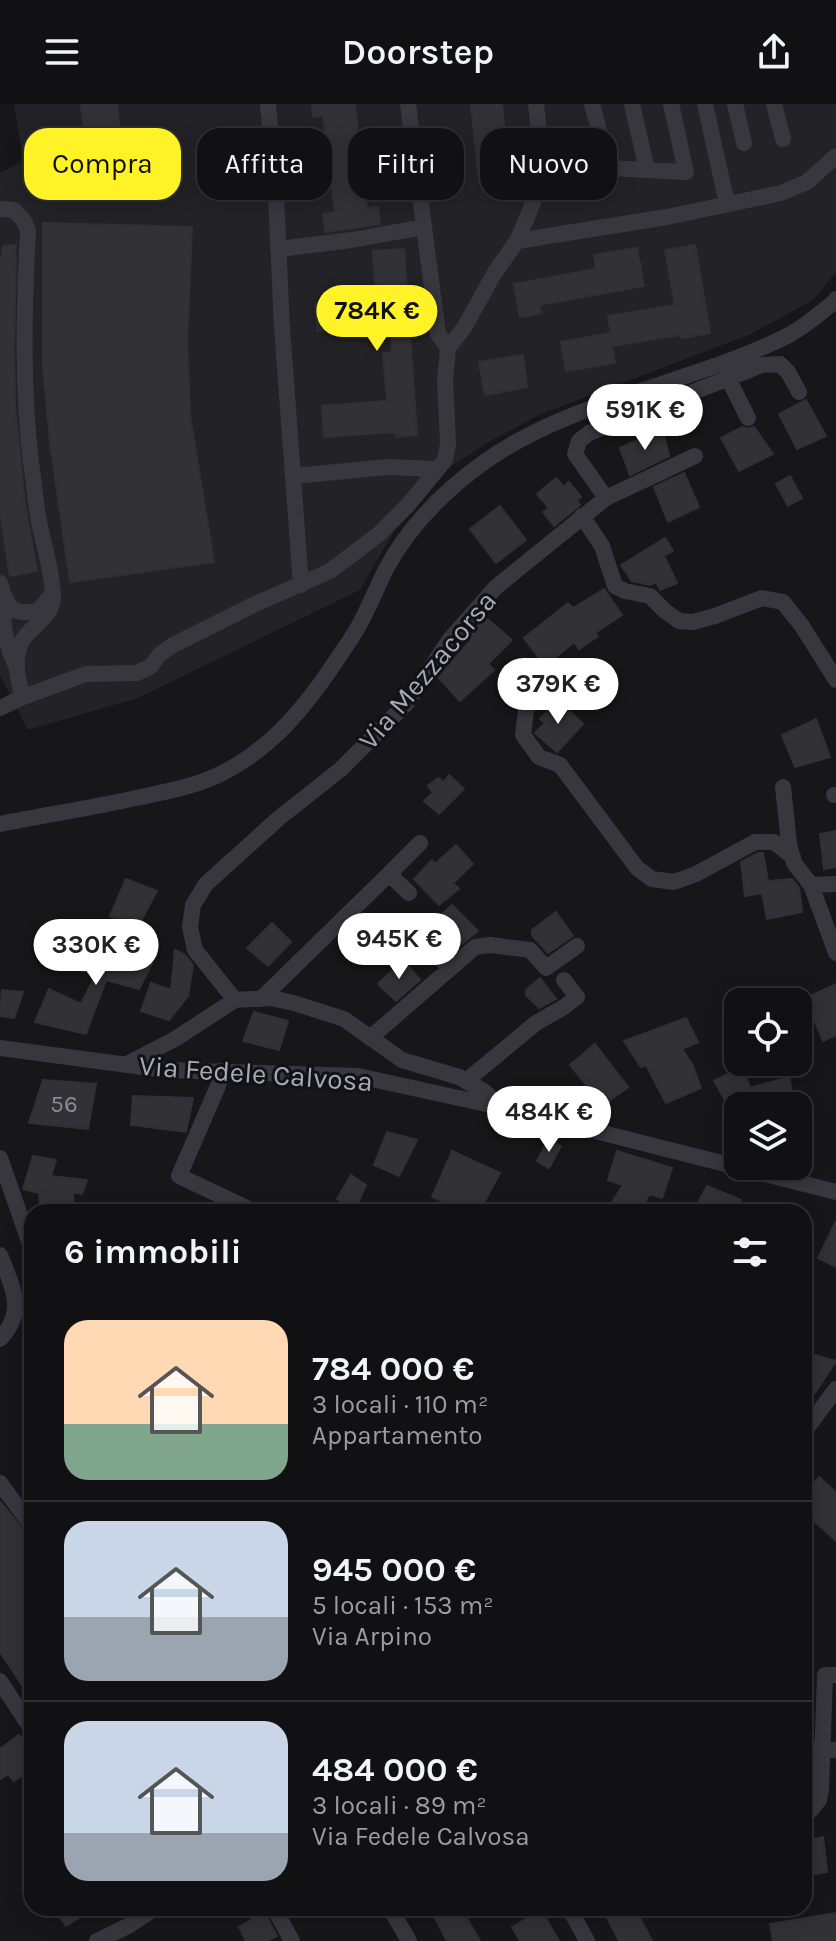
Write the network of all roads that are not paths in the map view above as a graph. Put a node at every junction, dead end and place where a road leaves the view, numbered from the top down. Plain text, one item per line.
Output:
1 (268, 104) edge
2 (408, 104) edge
3 (536, 104) edge
4 (592, 104) edge
5 (632, 104) edge
6 (671, 104) edge
7 (705, 104) edge
8 (735, 104) edge
9 (774, 104) edge
10 (783, 139) dead end
11 (744, 143) dead end
12 (836, 156) edge
13 (647, 170) junction
14 (727, 204) junction
15 (0, 209) edge
16 (424, 227) junction
17 (517, 241) junction
18 (279, 249) junction
19 (836, 299) edge
20 (448, 348) junction
21 (728, 378) junction
22 (799, 392) dead end
23 (748, 418) dead end
24 (695, 456) dead end
25 (438, 469) junction
26 (294, 476) junction
27 (606, 498) junction
28 (582, 516) junction
29 (301, 585) junction
30 (2, 590) edge
31 (53, 592) junction
32 (17, 667) junction
33 (836, 680) edge
34 (541, 689) dead end
35 (23, 697) junction
36 (0, 708) edge
37 (783, 787) dead end
38 (0, 824) edge
39 (420, 843) dead end
40 (793, 857) junction
41 (389, 874) junction
42 (836, 884) edge
43 (811, 885) junction
44 (409, 893) dead end
45 (422, 938) dead end
46 (577, 946) dead end
47 (836, 953) edge
48 (450, 969) junction
49 (564, 980) dead end
50 (261, 999) junction
51 (235, 1000) junction
52 (370, 1038) junction
53 (0, 1048) edge
54 (127, 1064) junction
55 (222, 1071) junction
56 (466, 1081) junction
57 (500, 1107) junction
58 (0, 1158) edge
59 (836, 1192) edge
60 (238, 1204) edge
61 (24, 1227) edge
62 (0, 1255) edge
63 (0, 1339) edge
64 (836, 1389) edge
65 (812, 1421) edge
66 (0, 1483) edge
67 (24, 1515) edge
68 (836, 1675) edge
69 (0, 1681) edge
70 (24, 1718) edge
71 (829, 1750) edge
72 (812, 1809) edge
73 (142, 1916) edge
74 (278, 1916) edge
75 (395, 1916) edge
76 (573, 1916) edge
77 (97, 1941) edge
78 (292, 1941) edge
79 (409, 1941) edge
80 (587, 1941) edge

1 - 18 street
2 - 16 street
3 - 17 street
4 - 13 street
5 - 13 street
6 - 13 street
7 - 14 street
8 - 11 street
9 - 10 street
12 - 14 street
14 - 17 street
15 - 31 street
16 - 18 street
16 - 20 street
17 - 20 street
18 - 26 street
19 - 38 street
20 - 25 street
21 - 22 street
21 - 23 street
21 - 27 street
24 - 27 street, Via Mezzacorsa
25 - 26 street
25 - 29 street
26 - 29 street
27 - 28 street, Via Mezzacorsa
28 - 33 street
28 - 51 street, Via Mezzacorsa
29 - 35 street
30 - 31 street
30 - 32 street
31 - 32 street
32 - 35 street
34 - 40 street
35 - 36 street
37 - 40 street
39 - 41 street
40 - 43 street
41 - 44 street
41 - 50 street
42 - 43 street
43 - 47 street
45 - 48 street
46 - 48 street
48 - 52 street
49 - 56 street
50 - 51 street
50 - 52 street
51 - 54 street
52 - 56 street
53 - 54 street, Via Fedele Calvosa
54 - 55 street, Via Fedele Calvosa
55 - 57 street, Via Fedele Calvosa
55 - 60 street
56 - 57 street
57 - 59 street, Via Fedele Calvosa
58 - 61 street
62 - 63 street
64 - 65 street
66 - 67 street
68 - 71 street
69 - 70 street
71 - 72 street
73 - 77 street
74 - 78 street
75 - 79 street
76 - 80 street

